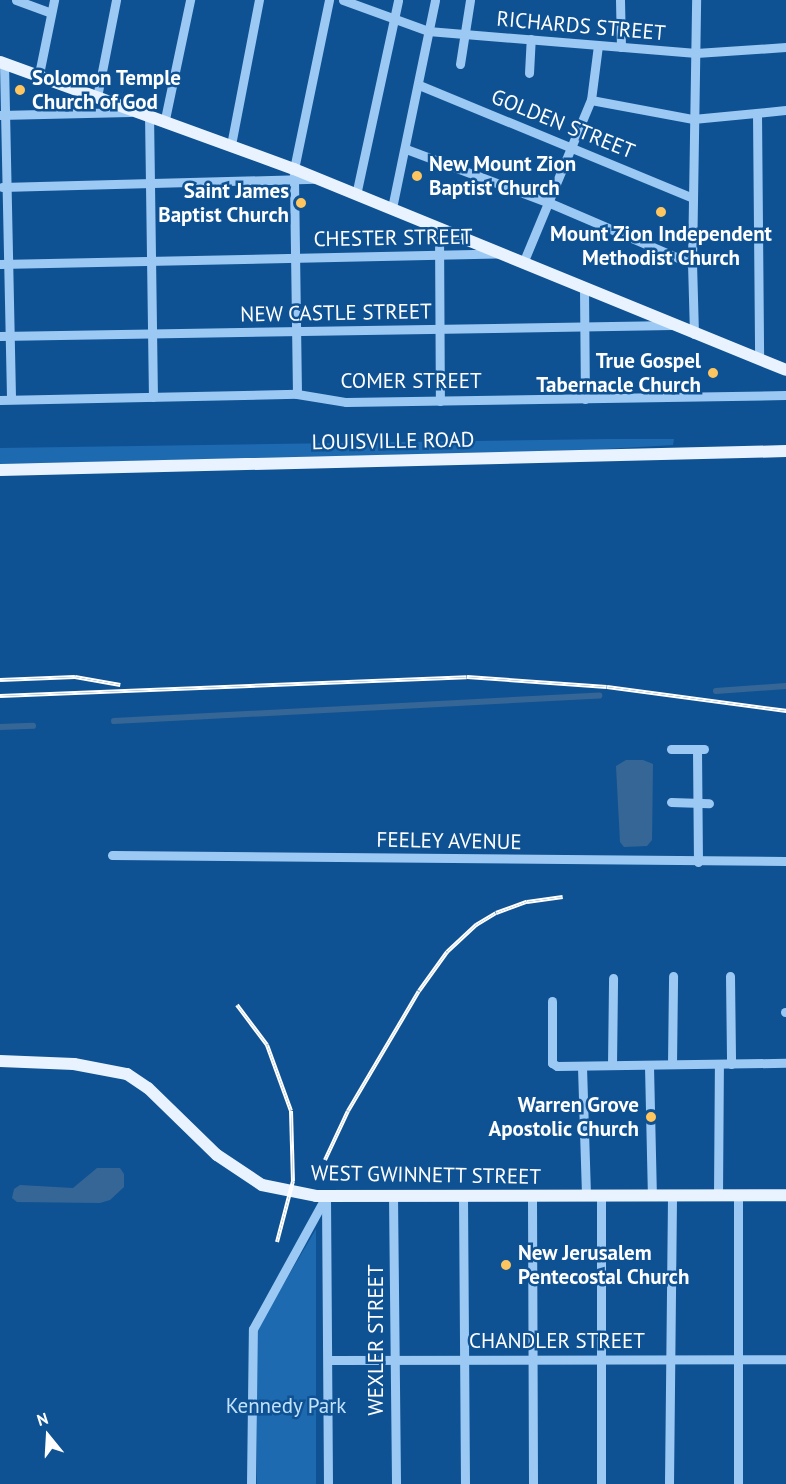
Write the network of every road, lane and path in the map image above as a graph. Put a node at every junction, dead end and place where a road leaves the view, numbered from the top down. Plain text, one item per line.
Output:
1 (16, 0) edge
2 (54, 0) edge
3 (116, 0) edge
4 (190, 0) edge
5 (259, 0) edge
6 (329, 0) edge
7 (343, 0) edge
8 (398, 0) edge
9 (435, 0) edge
10 (470, 0) edge
11 (620, 0) edge
12 (696, 0) edge
13 (51, 13) junction
14 (394, 18) junction
15 (428, 31) junction
16 (467, 34) junction
17 (531, 39) junction
18 (597, 45) junction
19 (621, 47) junction
20 (786, 47) edge
21 (696, 53) junction
22 (2, 62) edge
23 (460, 64) dead end
24 (529, 73) dead end
25 (39, 74) junction
26 (419, 85) junction
27 (97, 97) junction
28 (591, 100) junction
29 (786, 110) edge
30 (135, 112) junction
31 (149, 113) junction
32 (756, 113) junction
33 (2, 115) edge
34 (165, 119) junction
35 (693, 119) junction
36 (231, 145) junction
37 (571, 145) junction
38 (406, 149) junction
39 (294, 174) junction
40 (150, 185) junction
41 (3, 187) edge
42 (356, 195) junction
43 (693, 198) junction
44 (550, 204) junction
45 (392, 208) junction
46 (439, 229) junction
47 (500, 254) junction
48 (440, 255) junction
49 (295, 257) junction
50 (151, 260) junction
51 (523, 263) junction
52 (3, 264) edge
53 (692, 264) junction
54 (584, 288) junction
55 (672, 325) junction
56 (584, 327) junction
57 (439, 330) junction
58 (296, 332) junction
59 (694, 334) junction
60 (152, 335) junction
61 (5, 336) edge
62 (759, 358) junction
63 (786, 370) edge
64 (297, 394) junction
65 (786, 395) edge
66 (153, 397) junction
67 (11, 399) junction
68 (585, 399) junction
69 (0, 400) edge
70 (440, 401) junction
71 (786, 451) edge
72 (0, 470) edge
73 (671, 749) dead end
74 (671, 802) dead end
75 (698, 802) junction
76 (708, 803) dead end
77 (112, 855) dead end
78 (786, 861) edge
79 (698, 862) junction
80 (673, 976) dead end
81 (730, 976) dead end
82 (613, 978) dead end
83 (552, 1001) dead end
84 (0, 1061) edge
85 (786, 1063) edge
86 (672, 1064) junction
87 (731, 1064) junction
88 (612, 1065) junction
89 (719, 1065) junction
90 (649, 1066) junction
91 (582, 1067) junction
92 (393, 1195) junction
93 (786, 1195) edge
94 (326, 1196) junction
95 (586, 1196) junction
96 (601, 1196) junction
97 (652, 1196) junction
98 (672, 1196) junction
99 (718, 1196) junction
100 (738, 1196) junction
101 (463, 1197) junction
102 (532, 1197) junction
103 (532, 1358) junction
104 (739, 1358) junction
105 (465, 1359) junction
106 (601, 1359) junction
107 (668, 1359) junction
108 (786, 1359) edge
109 (328, 1360) junction
110 (394, 1361) junction
111 (251, 1484) edge
112 (328, 1484) edge
113 (396, 1484) edge
114 (465, 1484) edge
115 (533, 1484) edge
116 (601, 1484) edge
117 (669, 1484) edge
118 (738, 1484) edge

1 - 13 street
2 - 13 street
3 - 27 street
4 - 34 street
5 - 36 street
6 - 39 street
7 - 14 street, RICHARDS STREET
8 - 14 street
9 - 15 street
10 - 16 street
11 - 19 street
12 - 21 street
13 - 25 street
14 - 15 street, RICHARDS STREET
14 - 42 street
15 - 16 street, RICHARDS STREET
15 - 26 street
16 - 17 street, RICHARDS STREET
16 - 23 street
17 - 18 street, RICHARDS STREET
17 - 24 street
18 - 19 street, RICHARDS STREET
18 - 28 street
19 - 21 street, RICHARDS STREET
20 - 21 street, RICHARDS STREET
21 - 35 street
22 - 25 main road
22 - 33 street
25 - 27 main road
26 - 37 street, GOLDEN STREET
26 - 38 street
27 - 30 main road
28 - 35 street
28 - 37 street
29 - 32 street
30 - 31 main road
30 - 33 street
31 - 34 main road
31 - 40 street
32 - 35 street
32 - 62 street
33 - 41 street
34 - 36 main road
35 - 43 street
36 - 39 main road
37 - 43 street, GOLDEN STREET
37 - 44 street
38 - 44 street
38 - 45 street
39 - 40 street
39 - 42 main road
39 - 49 street
40 - 41 street
40 - 50 street
41 - 52 street
42 - 45 main road
43 - 53 street
44 - 51 street
44 - 53 street
45 - 46 main road
46 - 47 main road
46 - 48 street
47 - 48 street, CHESTER STREET
47 - 51 main road
48 - 49 street, CHESTER STREET
48 - 57 street
49 - 50 street, CHESTER STREET
49 - 58 street
50 - 52 street, CHESTER STREET
50 - 60 street
51 - 54 main road
52 - 61 street
53 - 59 street
54 - 55 main road
54 - 56 street
55 - 56 street, NEW CASTLE STREET
55 - 59 main road
56 - 57 street, NEW CASTLE STREET
56 - 68 street
57 - 58 street, NEW CASTLE STREET
57 - 70 street
58 - 60 street, NEW CASTLE STREET
58 - 64 street
59 - 62 main road
60 - 61 street, NEW CASTLE STREET
60 - 66 street
61 - 67 street
62 - 63 main road
64 - 66 street, COMER STREET
64 - 70 street, COMER STREET
65 - 68 street, COMER STREET
66 - 67 street, COMER STREET
67 - 69 street, COMER STREET
68 - 70 street, COMER STREET
71 - 72 main road, LOUISVILLE ROAD
73 - 75 street
74 - 75 street
75 - 76 street
75 - 79 street
77 - 79 street, FEELEY AVENUE
78 - 79 street, FEELEY AVENUE
80 - 86 street
81 - 87 street
82 - 88 street
83 - 91 street
84 - 94 main road, WEST GWINNETT STREET
85 - 87 street
86 - 89 street
86 - 90 street
87 - 89 street
88 - 90 street
88 - 91 street
89 - 99 street
90 - 97 street
91 - 95 street
92 - 94 main road, WEST GWINNETT STREET
92 - 101 main road, WEST GWINNETT STREET
92 - 110 street, WEXLER STREET
93 - 100 main road, WEST GWINNETT STREET
94 - 109 street
94 - 111 street
95 - 96 main road, WEST GWINNETT STREET
95 - 102 main road, WEST GWINNETT STREET
96 - 97 main road, WEST GWINNETT STREET
96 - 106 street
97 - 98 main road, WEST GWINNETT STREET
98 - 99 main road, WEST GWINNETT STREET
98 - 107 street
99 - 100 main road, WEST GWINNETT STREET
100 - 104 street
101 - 102 main road, WEST GWINNETT STREET
101 - 105 street
102 - 103 street
103 - 105 street, CHANDLER STREET
103 - 106 street, CHANDLER STREET
103 - 115 street
104 - 107 street, CHANDLER STREET
104 - 108 street, CHANDLER STREET
104 - 118 street
105 - 110 street, CHANDLER STREET
105 - 114 street
106 - 107 street, CHANDLER STREET
106 - 116 street
107 - 117 street
109 - 110 street, CHANDLER STREET
109 - 112 street
110 - 113 street, WEXLER STREET

